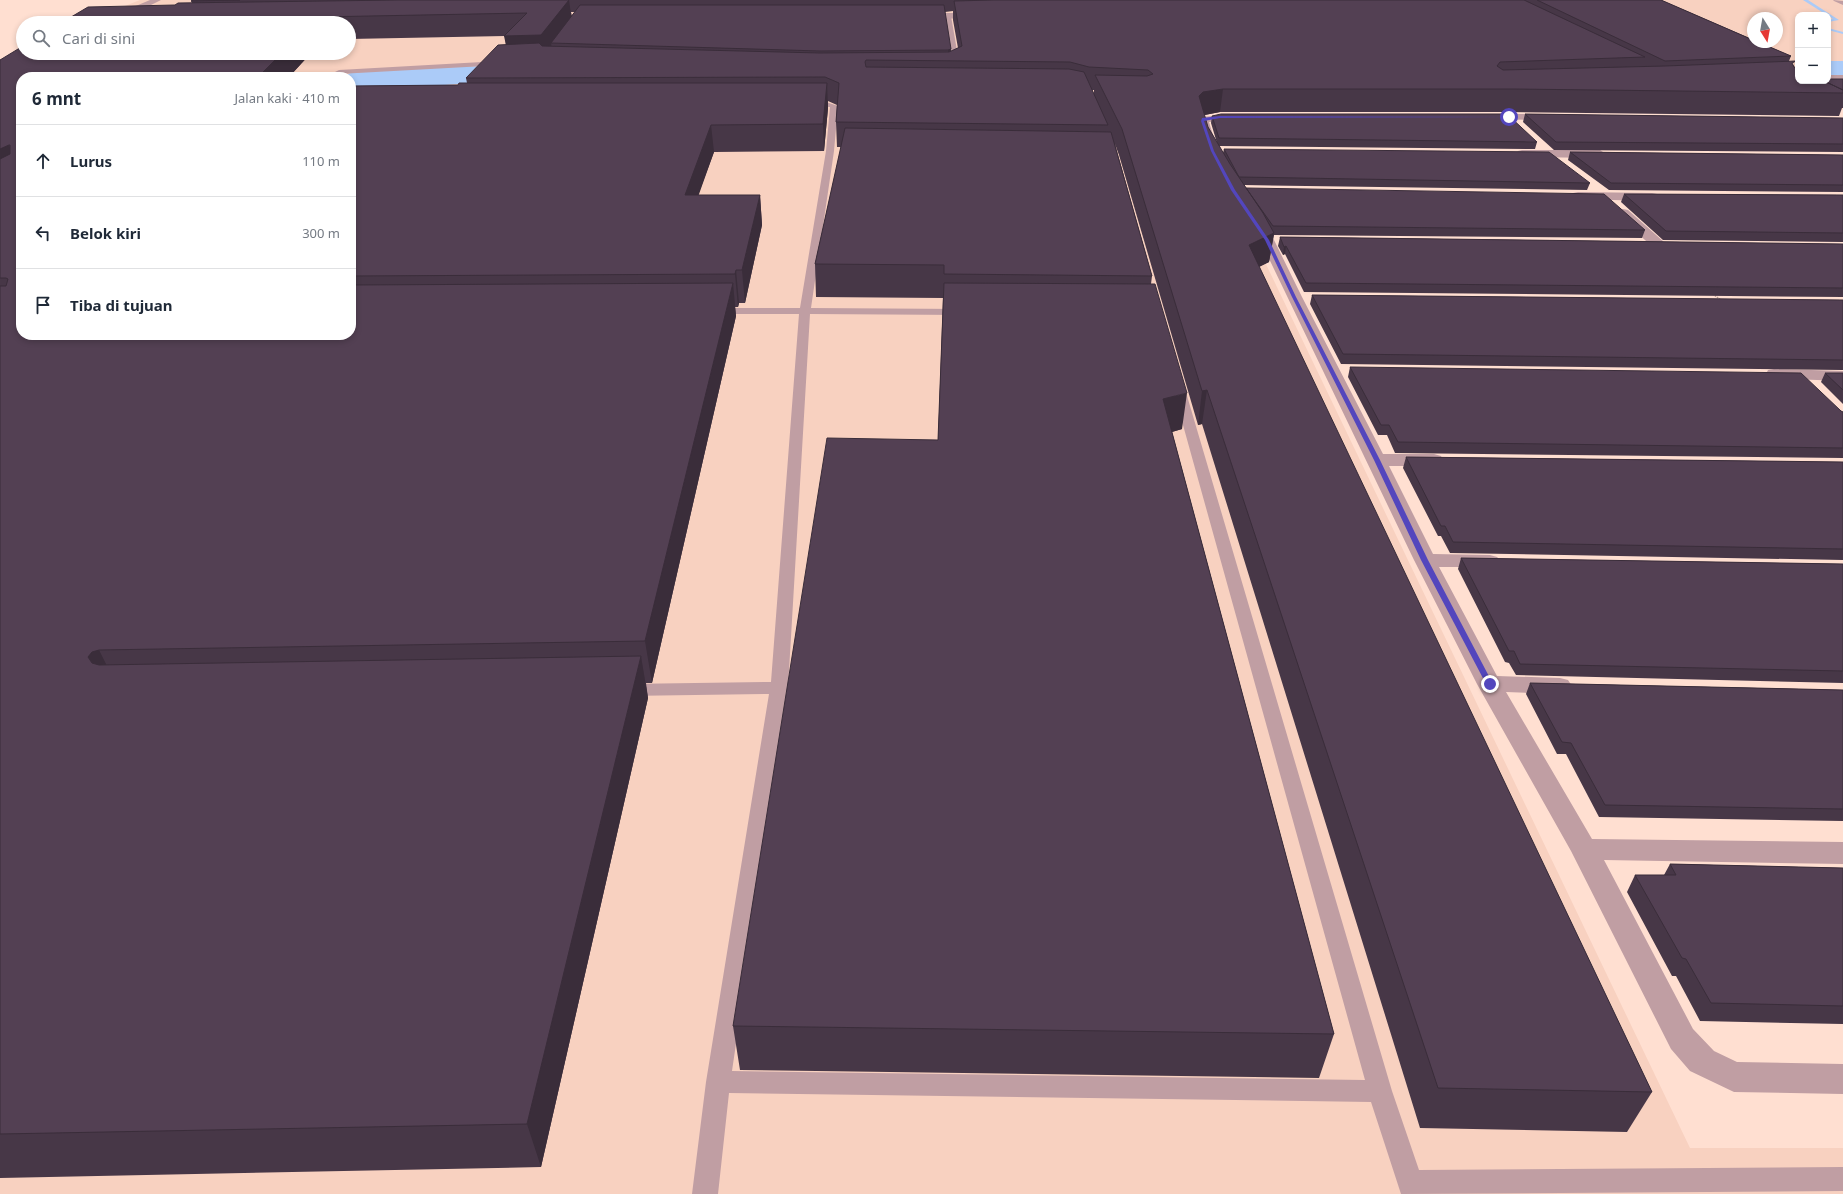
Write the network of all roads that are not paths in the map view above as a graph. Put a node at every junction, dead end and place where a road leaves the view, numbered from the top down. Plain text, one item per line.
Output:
1 (148, 0) edge
2 (157, 0) edge
3 (1836, 0) edge
4 (1843, 2) edge
5 (122, 9) edge
6 (162, 12) edge
7 (948, 12) junction
8 (996, 15) edge
9 (908, 16) edge
10 (505, 63) edge
11 (943, 71) edge
12 (339, 72) dead end
13 (1831, 78) edge
14 (1843, 78) edge
15 (794, 104) edge
16 (1251, 117) edge
17 (1470, 117) edge
18 (1509, 117) junction
19 (1565, 117) edge
20 (1521, 127) edge
21 (1538, 143) edge
22 (1216, 153) edge
23 (1510, 153) edge
24 (1550, 154) junction
25 (1613, 154) edge
26 (1568, 168) edge
27 (1586, 182) edge
28 (1565, 196) edge
29 (1605, 196) junction
30 (1668, 197) edge
31 (1250, 215) edge
32 (1267, 240) junction
33 (1282, 240) edge
34 (1635, 245) edge
35 (1659, 245) junction
36 (1674, 246) edge
37 (805, 311) junction
38 (702, 312) edge
39 (973, 312) edge
40 (1174, 374) edge
41 (1762, 374) edge
42 (1801, 375) junction
43 (1843, 376) edge
44 (1816, 390) edge
45 (1377, 460) junction
46 (1448, 461) edge
47 (1425, 560) junction
48 (1511, 561) edge
49 (1490, 684) junction
50 (1578, 686) edge
51 (779, 688) junction
52 (612, 691) edge
53 (1584, 849) junction
54 (1843, 853) edge
55 (1843, 1079) edge
56 (718, 1082) junction
57 (1380, 1091) junction
58 (1843, 1179) edge
59 (1412, 1188) edge
60 (705, 1194) edge

1 - 5 street
2 - 6 street
3 - 4 lane
7 - 8 street
7 - 9 street
7 - 11 lane
10 - 12 lane
13 - 14 street
15 - 37 lane
16 - 22 street
17 - 18 street
18 - 19 street
18 - 20 street
21 - 24 street
23 - 24 street
24 - 25 street
24 - 26 street
27 - 29 street
28 - 29 street
29 - 30 street
29 - 35 street
31 - 32 street
32 - 33 street
32 - 45 street
34 - 35 street
35 - 36 street
37 - 38 lane
37 - 39 lane
37 - 51 lane
40 - 57 lane
41 - 42 street
42 - 43 street
42 - 44 street
45 - 46 street
45 - 47 street
47 - 48 street
47 - 49 street
49 - 50 street
49 - 53 street
51 - 52 lane
51 - 56 lane
53 - 54 street
53 - 55 street
56 - 57 lane
56 - 60 lane
57 - 59 lane
58 - 59 lane

